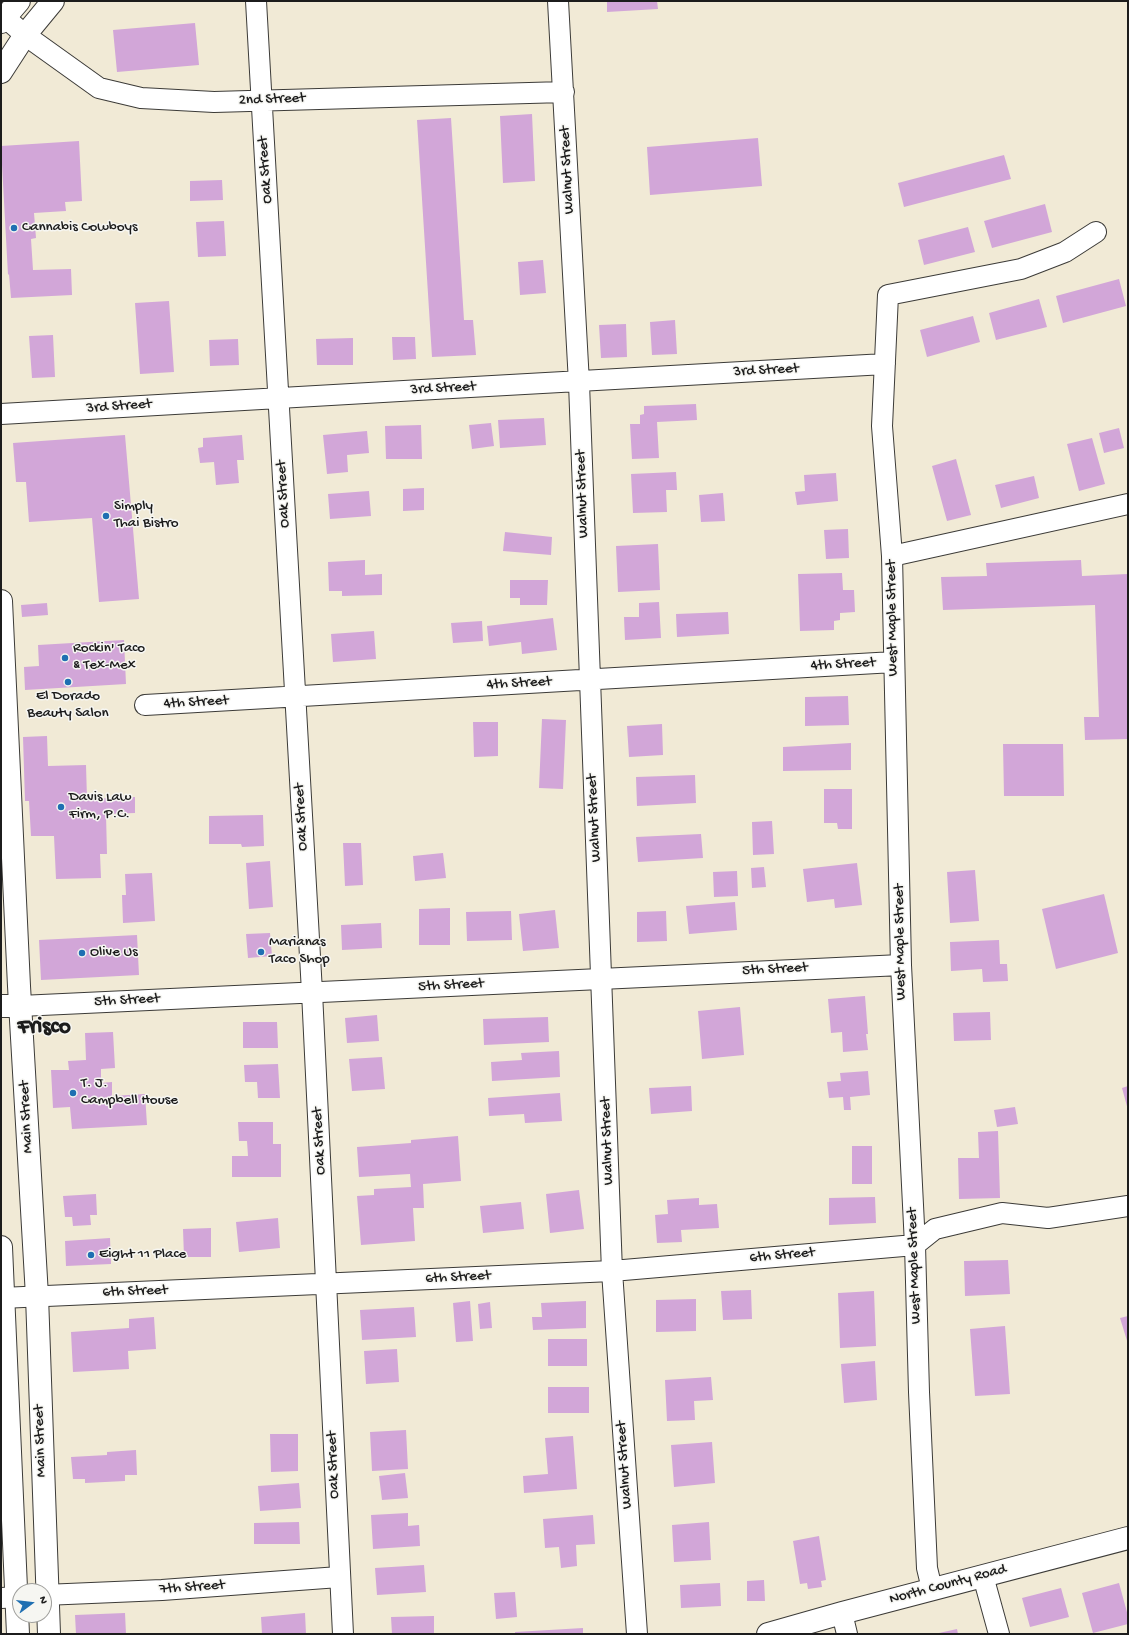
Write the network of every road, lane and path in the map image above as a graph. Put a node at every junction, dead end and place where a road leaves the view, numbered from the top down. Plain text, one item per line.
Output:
1 (19, 1) edge
2 (53, 1) edge
3 (256, 1) edge
4 (558, 1) edge
5 (2, 18) edge
6 (25, 35) junction
7 (1, 72) edge
8 (564, 92) junction
9 (261, 101) junction
10 (1096, 232) dead end
11 (885, 364) junction
12 (579, 382) junction
13 (280, 396) junction
14 (1, 414) edge
15 (1128, 504) edge
16 (892, 556) junction
17 (1, 601) edge
18 (894, 662) junction
19 (589, 680) junction
20 (295, 697) junction
21 (144, 705) dead end
22 (901, 965) junction
23 (602, 978) junction
24 (312, 992) junction
25 (11, 1006) edge
26 (1128, 1206) edge
27 (915, 1245) junction
28 (1, 1247) edge
29 (612, 1271) junction
30 (327, 1283) junction
31 (36, 1296) junction
32 (2, 1298) edge
33 (1128, 1538) edge
34 (983, 1576) junction
35 (339, 1577) junction
36 (45, 1583) edge
37 (932, 1589) junction
38 (52, 1595) edge
39 (12, 1597) edge
40 (842, 1613) junction
41 (16, 1623) edge
42 (48, 1623) edge
43 (18, 1634) edge
44 (49, 1634) edge
45 (343, 1634) edge
46 (638, 1634) edge
47 (768, 1634) edge
48 (847, 1634) edge
49 (999, 1634) edge

1 - 5 main road
2 - 6 main road
3 - 9 street, Oak Street
4 - 8 street, Walnut Street
5 - 6 street, 2nd Street
6 - 7 main road
6 - 9 street, 2nd Street
8 - 9 street, 2nd Street
8 - 12 street, Walnut Street
9 - 13 street, Oak Street
10 - 11 street, West Maple Street
11 - 12 street, 3rd Street
11 - 16 street, West Maple Street
12 - 13 street, 3rd Street
12 - 19 street, Walnut Street
13 - 14 street, 3rd Street
13 - 20 street, Oak Street
15 - 16 street
16 - 18 street, West Maple Street
17 - 25 main road, Main Street
18 - 19 street, 4th Street
18 - 22 street, West Maple Street
19 - 20 street, 4th Street
19 - 23 street, Walnut Street
20 - 21 street, 4th Street
20 - 24 street, Oak Street
22 - 23 street, 5th Street
22 - 27 street, West Maple Street
23 - 24 street, 5th Street
23 - 29 street, Walnut Street
24 - 25 street, 5th Street
24 - 30 street, Oak Street
25 - 31 main road, Main Street
26 - 27 street
27 - 29 street, 6th Street
27 - 37 street, West Maple Street
28 - 32 main road, Main Street
29 - 30 street, 6th Street
29 - 46 street, Walnut Street
30 - 31 street, 6th Street
30 - 35 street, Oak Street
31 - 32 street, 6th Street
31 - 36 main road, Main Street
32 - 39 main road, Main Street
33 - 34 main road, North County Road
34 - 37 main road, North County Road
34 - 49 street
35 - 38 street, 7th Street
35 - 45 street, Oak Street
37 - 40 main road, North County Road
40 - 47 main road, North County Road
40 - 48 street
41 - 43 main road, Main Street
42 - 44 main road, Main Street

